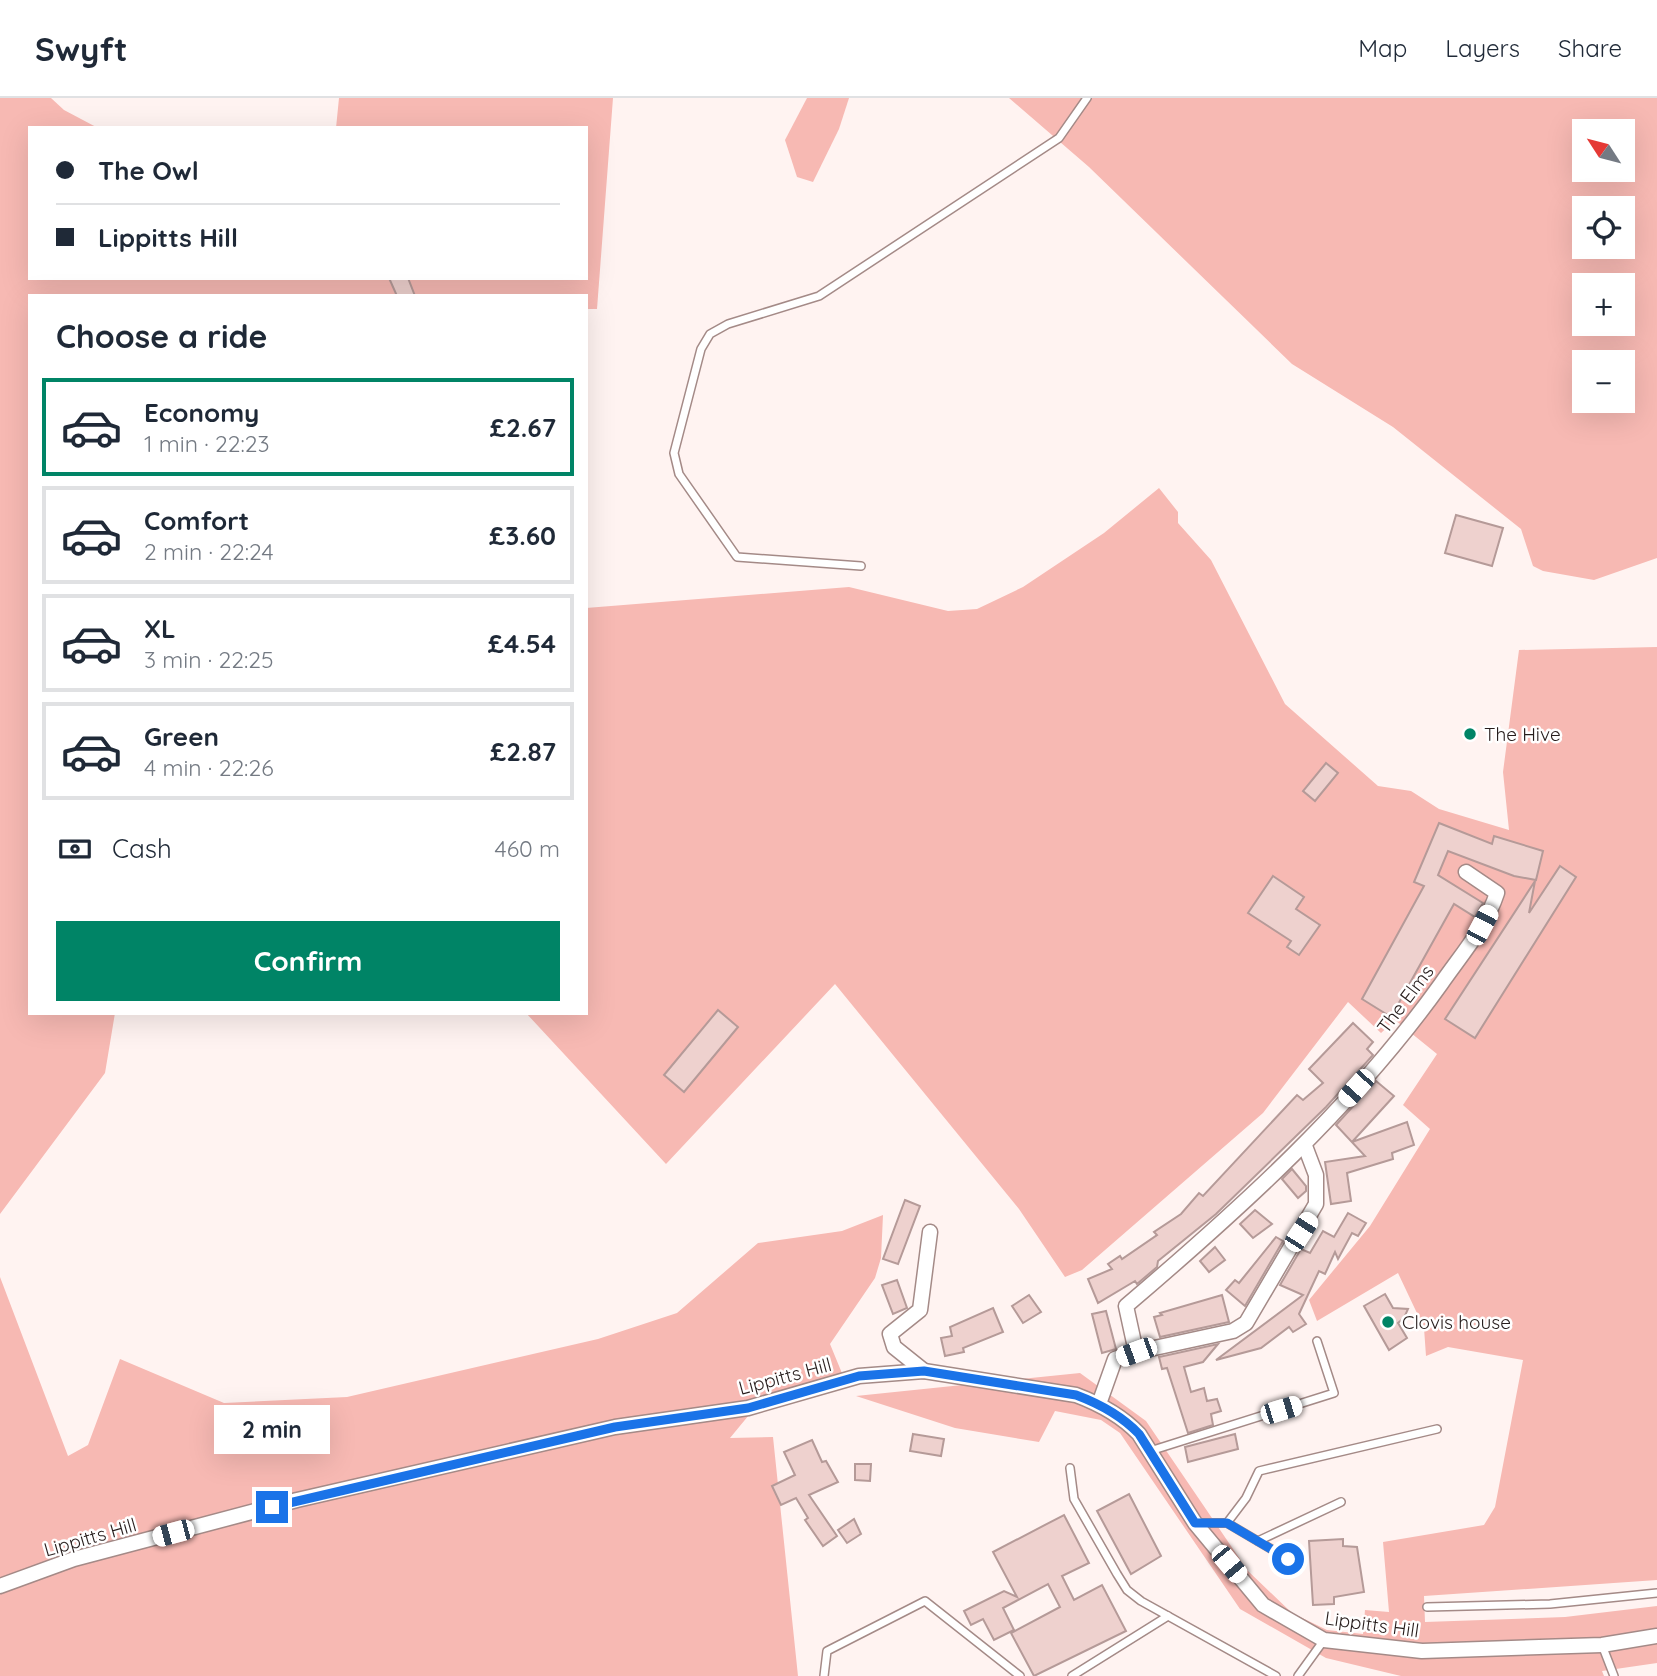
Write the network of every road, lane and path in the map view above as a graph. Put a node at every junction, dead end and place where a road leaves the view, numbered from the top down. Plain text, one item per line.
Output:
1 (1087, 98) edge
2 (861, 566) dead end
3 (1466, 872) dead end
4 (1305, 1146) junction
5 (930, 1232) dead end
6 (1317, 1341) dead end
7 (1136, 1352) junction
8 (924, 1371) junction
9 (1099, 1404) junction
10 (1437, 1429) dead end
11 (1149, 1451) junction
12 (1070, 1468) dead end
13 (1341, 1502) dead end
14 (1195, 1523) junction
15 (1227, 1523) junction
16 (1258, 1541) junction
17 (1288, 1559) dead end
18 (0, 1586) edge
19 (1657, 1593) edge
20 (1427, 1607) dead end
21 (1168, 1616) junction
22 (1657, 1636) edge
23 (1324, 1640) junction
24 (1602, 1645) junction
25 (824, 1676) edge
26 (1020, 1676) edge
27 (1072, 1676) edge
28 (1276, 1676) edge
29 (1298, 1676) edge
30 (1614, 1676) edge

1 - 2 lane
3 - 4 street, The Elms
4 - 7 street, The Elms
4 - 7 street
5 - 8 street
6 - 11 lane
7 - 9 street
8 - 9 street, Lippitts Hill
8 - 18 street, Lippitts Hill
9 - 11 street, Lippitts Hill
10 - 15 lane
11 - 14 street, Lippitts Hill
12 - 21 lane
13 - 16 lane
14 - 15 lane
14 - 23 street, Lippitts Hill
15 - 16 lane
16 - 17 lane
19 - 20 lane
21 - 27 lane
21 - 28 lane
22 - 24 street, Lippitts Hill
23 - 24 street, Lippitts Hill
23 - 29 lane
24 - 30 lane
25 - 26 lane

